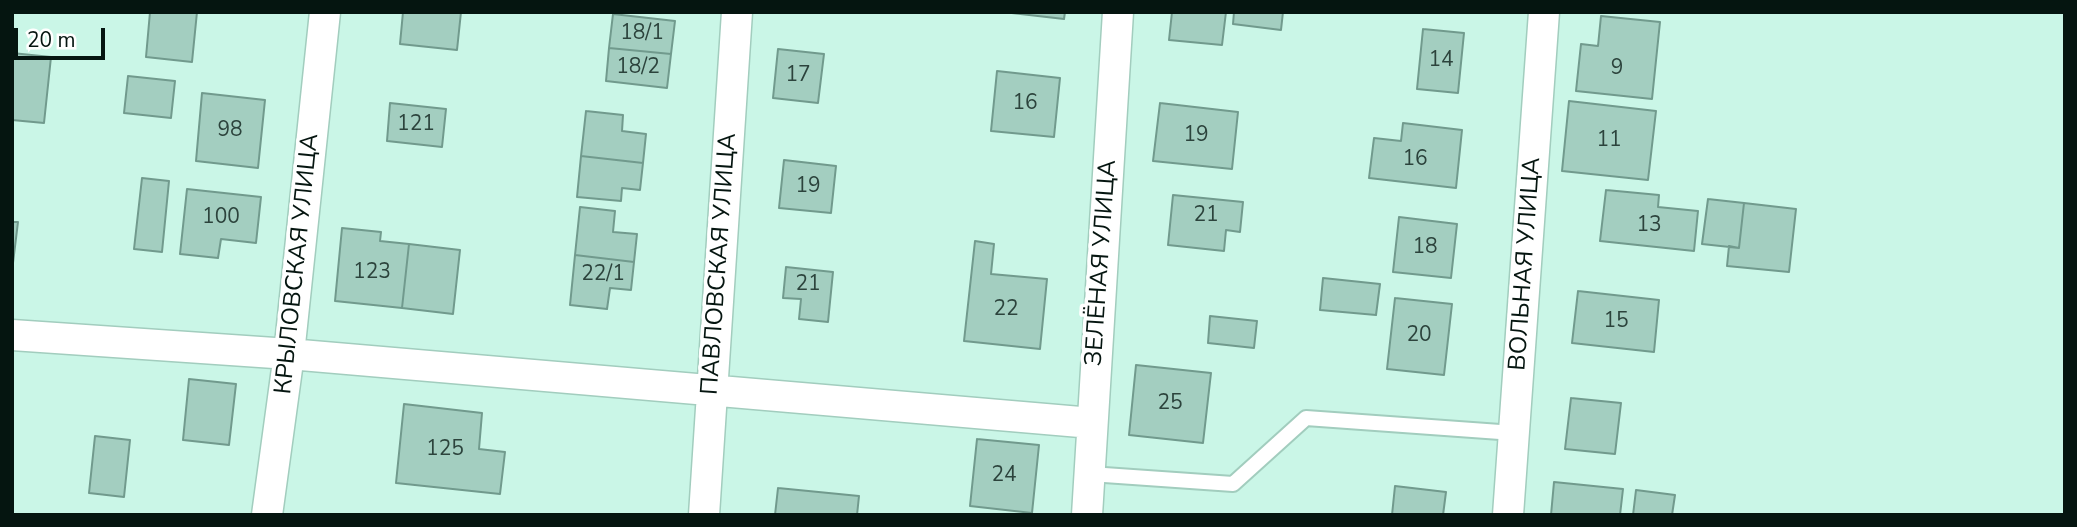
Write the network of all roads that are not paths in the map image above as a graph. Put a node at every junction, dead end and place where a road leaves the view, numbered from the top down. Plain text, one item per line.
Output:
1 (325, 12) edge
2 (737, 12) edge
3 (1118, 12) edge
4 (1544, 12) edge
5 (12, 335) edge
6 (289, 355) junction
7 (712, 392) junction
8 (1092, 423) junction
9 (1514, 433) junction
10 (1090, 474) junction
11 (267, 515) edge
12 (704, 515) edge
13 (1087, 515) edge
14 (1508, 515) edge

1 - 6 street, КРЫЛОВСКАЯ УЛИЦА
2 - 7 street, ПАВЛОВСКАЯ УЛИЦА
3 - 8 street, ЗЕЛЁНАЯ УЛИЦА
4 - 9 street, ВОЛЬНАЯ УЛИЦА
5 - 6 street
6 - 7 street
6 - 11 street, КРЫЛОВСКАЯ УЛИЦА
7 - 8 street
7 - 12 street, ПАВЛОВСКАЯ УЛИЦА
8 - 10 street, ЗЕЛЁНАЯ УЛИЦА
9 - 10 lane
9 - 14 street, ВОЛЬНАЯ УЛИЦА
10 - 13 street, ЗЕЛЁНАЯ УЛИЦА

